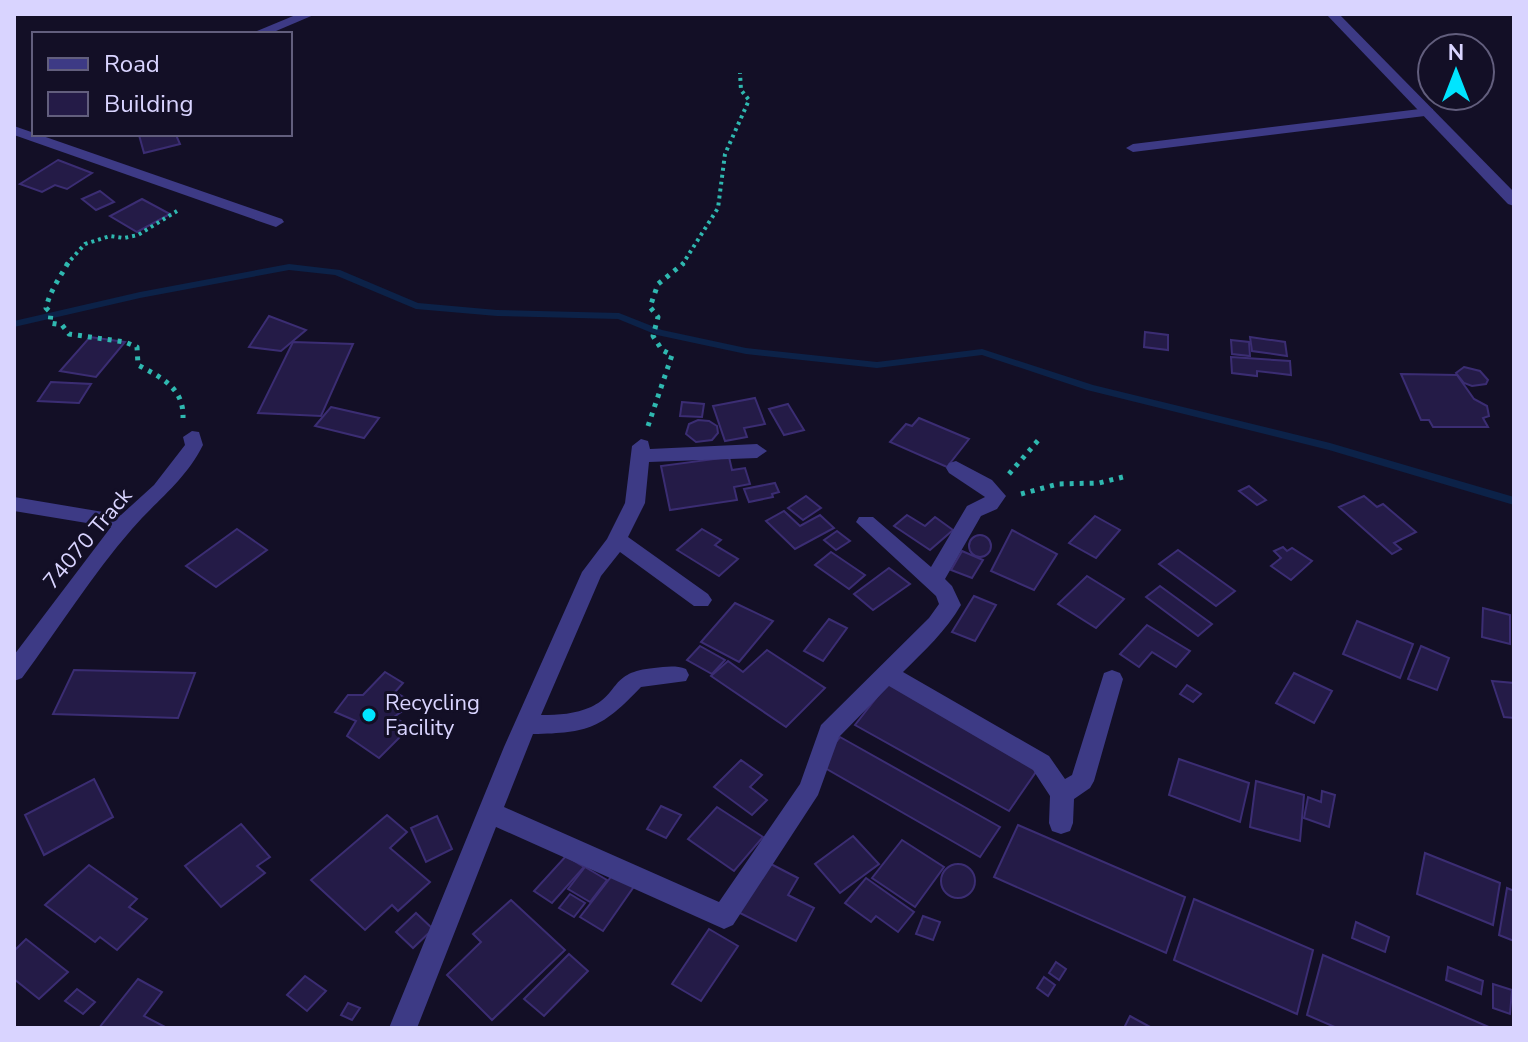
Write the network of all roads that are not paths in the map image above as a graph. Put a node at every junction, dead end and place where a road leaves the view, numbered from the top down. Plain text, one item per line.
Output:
1 (310, 14) edge
2 (1332, 14) edge
3 (262, 32) edge
4 (1416, 100) edge
5 (1428, 112) joint
6 (15, 131) edge
7 (1133, 148) dead end
8 (1514, 201) edge
9 (276, 222) dead end
10 (193, 441) road end
11 (757, 451) dead end
12 (956, 468) dead end
13 (14, 504) edge
14 (866, 522) dead end
15 (125, 523) junction
16 (617, 539) junction
17 (933, 581) junction
18 (701, 600) dead end
19 (14, 672) edge
20 (887, 674) junction
21 (678, 675) dead end
22 (1112, 679) dead end
23 (526, 725) junction
24 (1062, 794) junction
25 (491, 813) junction
26 (1061, 823) dead end
27 (403, 1028) edge

1 - 3 street
2 - 4 street
5 - 7 street
5 - 8 street
6 - 9 street
10 - 15 street, 74070 Track
11 - 16 street
12 - 17 street
13 - 15 street
14 - 17 street
15 - 19 street, 74070 Track
16 - 18 street
16 - 23 street
17 - 20 street
20 - 24 street
20 - 25 street
21 - 23 street
22 - 24 street
23 - 25 street
24 - 26 street
25 - 27 street

